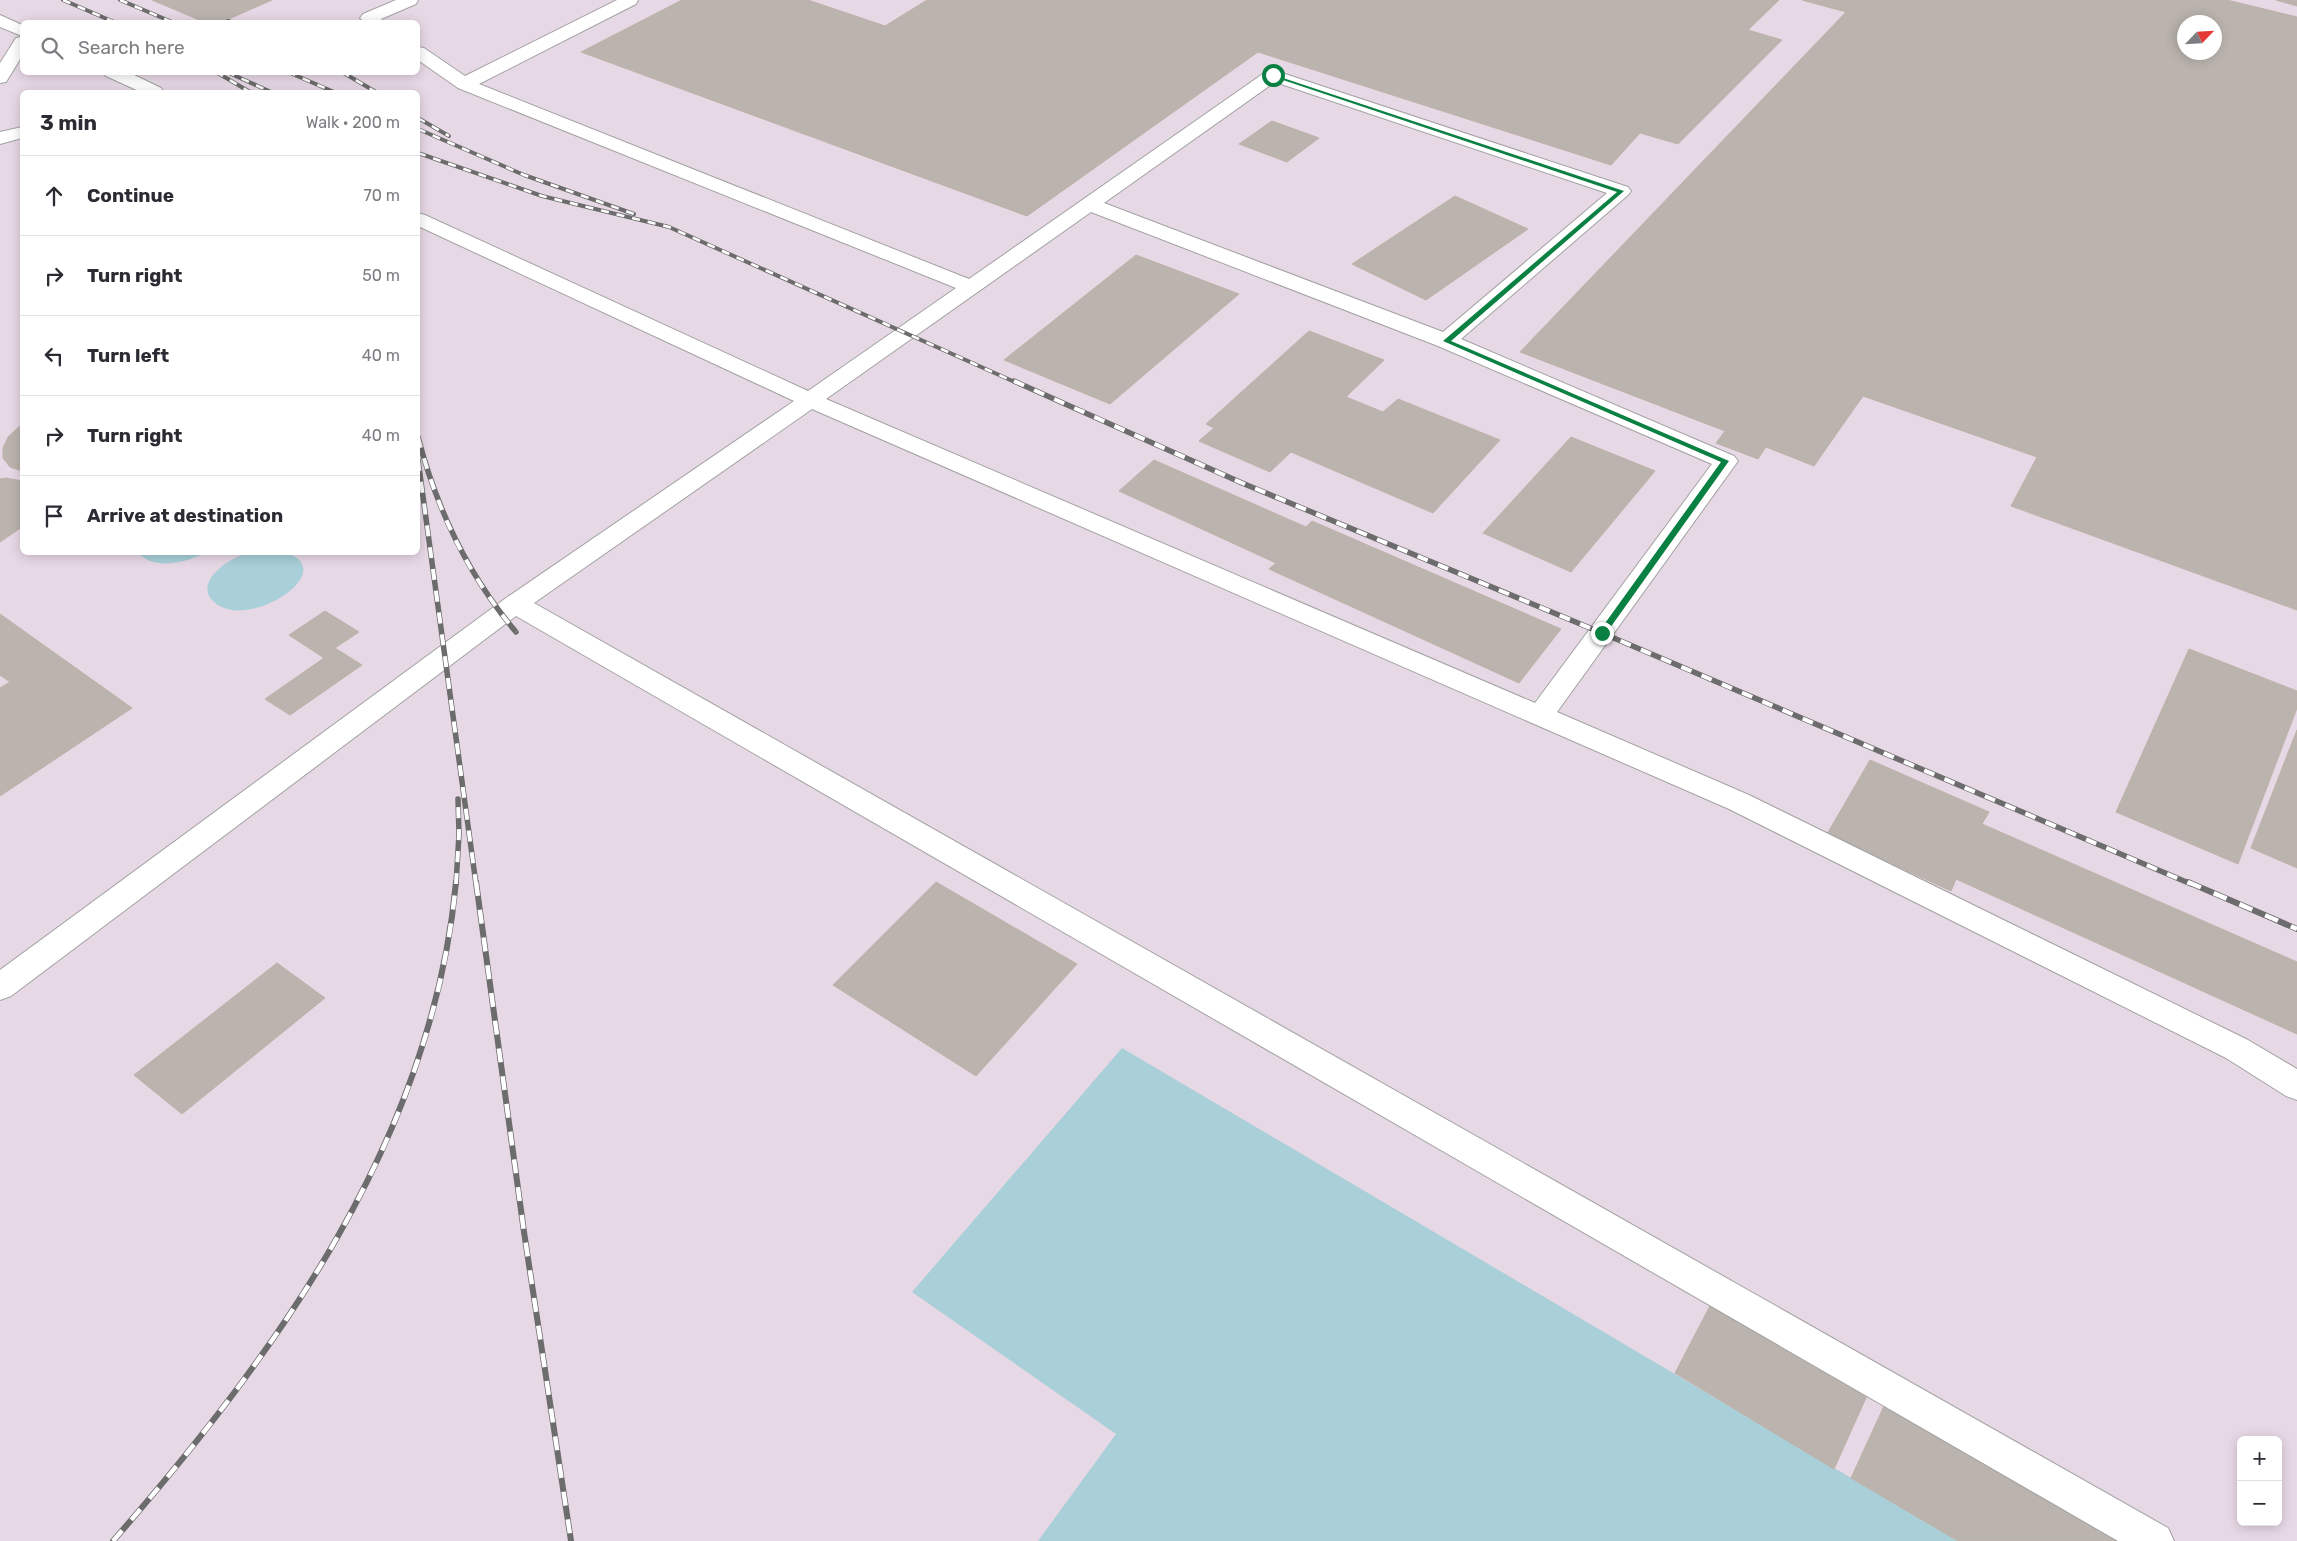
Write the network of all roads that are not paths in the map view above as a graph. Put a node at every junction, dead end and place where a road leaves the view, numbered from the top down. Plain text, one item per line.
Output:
1 (410, 0) edge
2 (630, 0) edge
3 (0, 20) edge
4 (372, 20) edge
5 (20, 30) edge
6 (20, 45) edge
7 (420, 53) edge
8 (118, 75) edge
9 (0, 78) edge
10 (464, 84) junction
11 (151, 90) edge
12 (20, 133) edge
13 (0, 138) edge
14 (1089, 204) junction
15 (420, 220) edge
16 (971, 287) junction
17 (1446, 341) junction
18 (810, 400) junction
19 (515, 604) junction
20 (1540, 716) junction
21 (0, 987) edge
22 (2297, 1086) edge
23 (2155, 1541) edge

1 - 4 lane
2 - 10 lane
3 - 5 lane
6 - 9 lane
7 - 10 lane
8 - 11 lane
10 - 16 lane
12 - 13 lane
14 - 16 lane
14 - 17 lane
14 - 17 lane
15 - 18 lane
16 - 18 lane
17 - 20 lane
18 - 19 lane
18 - 20 lane
19 - 21 lane
19 - 23 lane
20 - 22 lane

